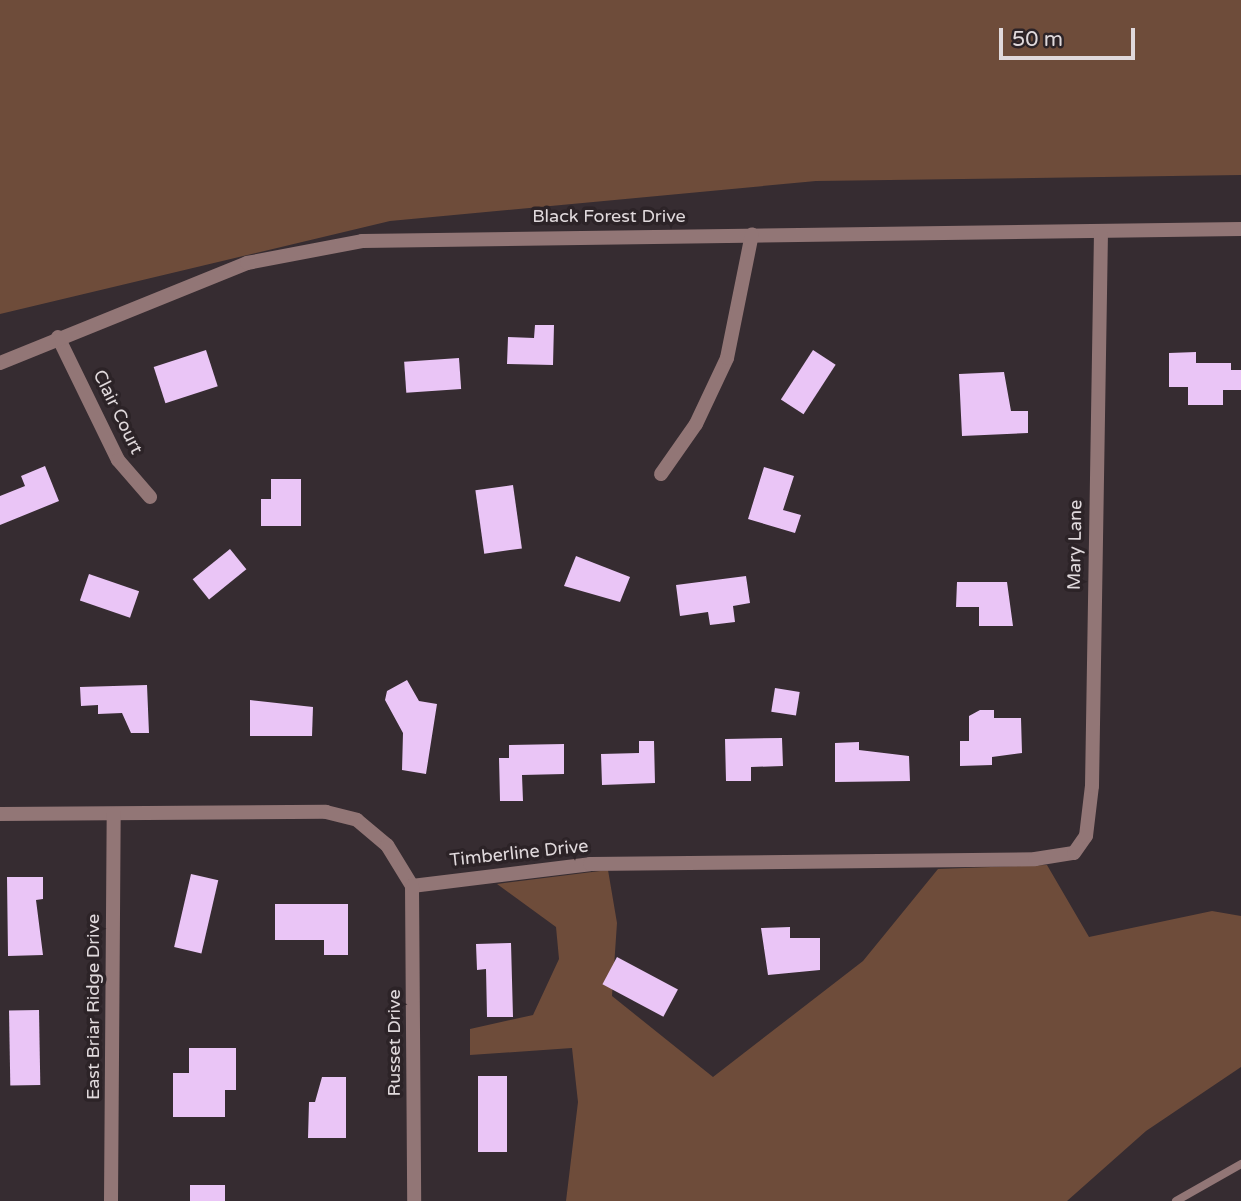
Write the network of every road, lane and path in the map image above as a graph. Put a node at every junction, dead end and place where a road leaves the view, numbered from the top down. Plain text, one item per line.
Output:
1 (1241, 229) edge
2 (1101, 233) junction
3 (752, 234) junction
4 (58, 337) junction
5 (0, 363) edge
6 (661, 474) dead end
7 (150, 498) dead end
8 (0, 814) edge
9 (114, 814) junction
10 (1074, 853) joint
11 (412, 886) junction
12 (1241, 1164) edge
13 (111, 1201) edge
14 (414, 1201) edge
15 (1176, 1201) edge

1 - 2 street, Black Forest Drive
2 - 3 street, Black Forest Drive
2 - 10 street, Mary Lane
3 - 4 street, Black Forest Drive
3 - 6 street
4 - 5 street, Black Forest Drive
4 - 7 street, Clair Court
8 - 9 street
9 - 11 street
9 - 13 street, East Briar Ridge Drive
10 - 11 street, Timberline Drive
11 - 14 street, Russet Drive
12 - 15 lane

